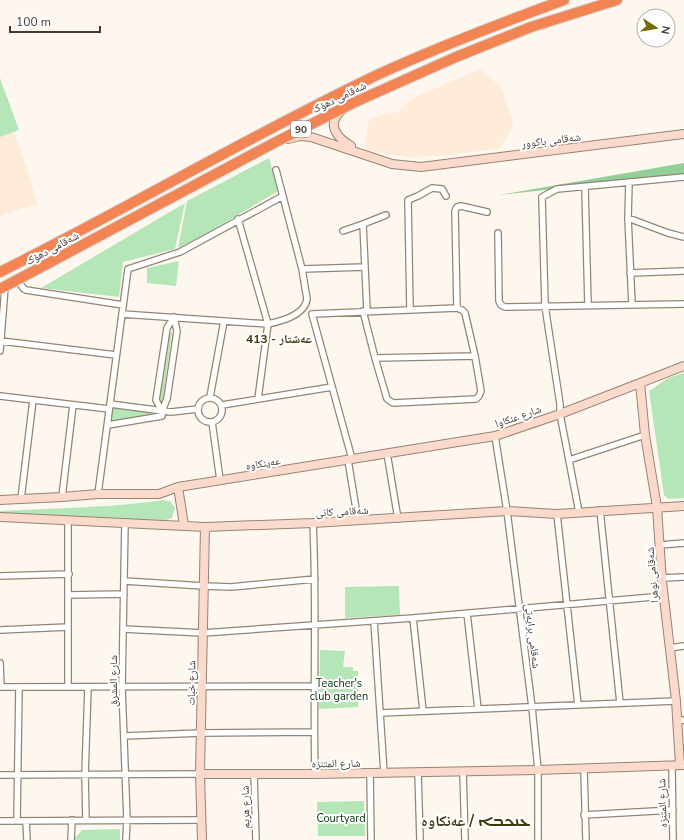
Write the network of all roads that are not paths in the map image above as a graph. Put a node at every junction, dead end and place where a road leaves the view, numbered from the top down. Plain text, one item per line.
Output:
1 (564, 0) edge
2 (617, 0) edge
3 (353, 103) junction
4 (684, 134) edge
5 (272, 144) junction
6 (367, 156) junction
7 (276, 170) dead end
8 (684, 177) edge
9 (629, 182) junction
10 (585, 186) junction
11 (282, 196) junction
12 (446, 196) dead end
13 (487, 212) dead end
14 (386, 215) dead end
15 (628, 218) junction
16 (238, 220) junction
17 (363, 224) junction
18 (343, 231) dead end
19 (498, 233) dead end
20 (684, 236) edge
21 (32, 255) junction
22 (365, 267) junction
23 (39, 268) junction
24 (302, 269) junction
25 (684, 271) edge
26 (0, 272) edge
27 (630, 273) junction
28 (17, 280) junction
29 (3, 288) edge
30 (632, 304) junction
31 (684, 304) edge
32 (123, 305) junction
33 (588, 305) junction
34 (545, 306) junction
35 (457, 308) junction
36 (410, 310) junction
37 (365, 311) junction
38 (122, 314) junction
39 (174, 317) junction
40 (224, 321) junction
41 (268, 324) junction
42 (1, 341) junction
43 (0, 350) edge
44 (116, 355) junction
45 (475, 356) junction
46 (375, 358) junction
47 (684, 366) edge
48 (640, 383) junction
49 (332, 387) junction
50 (0, 396) edge
51 (210, 398) junction
52 (258, 399) junction
53 (33, 400) junction
54 (73, 405) junction
55 (222, 405) junction
56 (110, 407) junction
57 (198, 408) junction
58 (162, 411) junction
59 (560, 414) junction
60 (212, 422) junction
61 (108, 425) junction
62 (645, 435) junction
63 (495, 436) junction
64 (387, 453) junction
65 (350, 460) junction
66 (569, 460) junction
67 (220, 480) junction
68 (178, 487) junction
69 (98, 494) junction
70 (62, 497) junction
71 (21, 499) junction
72 (0, 500) edge
73 (684, 506) edge
74 (657, 507) junction
75 (600, 510) junction
76 (507, 511) junction
77 (579, 512) junction
78 (557, 514) junction
79 (0, 517) edge
80 (398, 519) junction
81 (68, 521) junction
82 (358, 521) junction
83 (125, 522) junction
84 (313, 523) junction
85 (184, 525) junction
86 (205, 526) junction
87 (684, 543) edge
88 (660, 545) junction
89 (69, 574) junction
90 (0, 576) edge
91 (684, 576) edge
92 (315, 578) junction
93 (662, 578) junction
94 (124, 581) junction
95 (204, 586) junction
96 (124, 594) junction
97 (69, 595) junction
98 (664, 596) junction
99 (610, 600) junction
100 (567, 604) junction
101 (519, 608) junction
102 (466, 613) junction
103 (413, 618) junction
104 (374, 621) junction
105 (316, 625) junction
106 (68, 627) junction
107 (123, 629) junction
108 (0, 630) edge
109 (203, 633) junction
110 (684, 646) edge
111 (670, 648) junction
112 (0, 663) edge
113 (202, 686) junction
114 (315, 686) junction
115 (1, 687) edge
116 (20, 687) junction
117 (68, 687) junction
118 (88, 687) junction
119 (122, 687) junction
120 (676, 701) junction
121 (620, 703) junction
122 (578, 705) junction
123 (532, 707) junction
124 (478, 709) junction
125 (424, 711) junction
126 (380, 713) junction
127 (681, 721) edge
128 (314, 732) junction
129 (201, 733) junction
130 (124, 736) junction
131 (682, 765) edge
132 (672, 766) junction
133 (584, 768) junction
134 (538, 770) junction
135 (418, 772) junction
136 (463, 772) junction
137 (370, 773) junction
138 (384, 773) junction
139 (200, 774) junction
140 (315, 774) junction
141 (0, 775) edge
142 (17, 775) junction
143 (86, 775) junction
144 (126, 775) junction
145 (254, 775) junction
146 (673, 810) junction
147 (584, 814) junction
148 (72, 820) junction
149 (86, 820) junction
150 (127, 820) junction
151 (201, 820) junction
152 (0, 821) edge
153 (17, 821) junction
154 (26, 821) junction
155 (26, 840) edge
156 (71, 840) edge
157 (126, 840) edge
158 (202, 840) edge
159 (256, 840) edge
160 (371, 840) edge
161 (420, 840) edge
162 (465, 840) edge
163 (538, 840) edge
164 (586, 840) edge
165 (674, 840) edge

1 - 21 highway, شەقامی دهۆک / 90
2 - 3 highway, شەقامی دهۆک / 90
3 - 5 highway, شەقامی دهۆک / 90
3 - 6 street
4 - 6 street, شەقامی باکوور
5 - 6 street
5 - 23 highway, شەقامی دهۆک / 90
7 - 11 street
8 - 9 street
9 - 10 street
9 - 15 street
10 - 33 street
10 - 34 street
11 - 16 street
11 - 24 street
12 - 36 street
13 - 35 street
14 - 17 street
15 - 20 street
15 - 27 street
16 - 32 street
16 - 41 street
17 - 18 street
17 - 22 street
19 - 34 street
21 - 23 highway
21 - 26 highway, شەقامی دهۆک / 90
22 - 24 street
22 - 37 street
23 - 28 highway, شەقامی دهۆک / 90
24 - 41 street
25 - 27 street
27 - 30 street
28 - 29 highway, شەقامی دهۆک / 90
28 - 32 street
29 - 42 street
30 - 31 street
30 - 33 street
32 - 38 street
33 - 34 street
34 - 59 street
35 - 36 street
35 - 45 street
36 - 37 street
37 - 46 street
37 - 49 street
38 - 39 street
38 - 44 street
39 - 40 street
39 - 58 street
39 - 58 street
40 - 41 street
40 - 51 street
41 - 52 street
42 - 43 street
42 - 44 street
44 - 56 street
45 - 46 street
45 - 46 street
47 - 48 street, شارع عنكاوا
48 - 59 street, شارع عنكاوا
48 - 62 street, شەقامی نوهرا
49 - 52 street
49 - 65 street
50 - 53 street
51 - 55 street
51 - 57 street
52 - 55 street
53 - 54 street
53 - 71 street
54 - 56 street
54 - 70 street
55 - 60 street
56 - 58 street
56 - 61 street
57 - 58 street
57 - 60 street
58 - 61 street
59 - 63 street, شارع عنكاوا
59 - 66 street
60 - 67 street
61 - 69 street
62 - 66 street
62 - 74 street, شەقامی نوهرا
63 - 64 street, شارع عنكاوا
63 - 76 street, شەقامی برایەتی
64 - 65 street, شارع عنكاوا
64 - 80 street
65 - 67 street, عەینکاوە
65 - 82 street
66 - 77 street
67 - 68 street, عەینکاوە
68 - 69 street
68 - 85 street
69 - 70 street
70 - 71 street
71 - 72 street
73 - 74 street, شەقامی کانی
74 - 75 street, شەقامی کانی
74 - 88 street, شەقامی نوهرا
75 - 77 street, شەقامی کانی
75 - 99 street
76 - 78 street, شەقامی کانی
76 - 80 street, شەقامی کانی
76 - 101 street, شەقامی برایەتی
77 - 78 street, شەقامی کانی
78 - 100 street
79 - 81 street, شەقامی کانی
80 - 82 street, شەقامی کانی
81 - 83 street, شەقامی کانی
81 - 89 street
82 - 84 street, شەقامی کانی
83 - 85 street, شەقامی کانی
83 - 94 street, شارع المشرق
84 - 86 street, شەقامی کانی
84 - 92 street
85 - 86 street, شەقامی کانی
86 - 95 street, شارع خبات
87 - 88 street
88 - 93 street, شەقامی نوهرا
89 - 90 street
89 - 97 street
91 - 93 street
92 - 95 street
92 - 105 street
93 - 98 street, شەقامی نوهرا
94 - 95 street
94 - 96 street, شارع المشرق
95 - 109 street, شارع خبات
96 - 97 street
96 - 107 street, شارع المشرق
97 - 106 street
98 - 99 street
98 - 111 street, شەقامی نوهرا
99 - 100 street
99 - 121 street
100 - 101 street
100 - 122 street
101 - 102 street
101 - 123 street, شەقامی برایەتی
102 - 103 street
102 - 124 street
103 - 104 street
103 - 125 street
104 - 105 street
104 - 126 street
105 - 109 street
105 - 114 street
106 - 108 street
106 - 117 street
107 - 109 street
107 - 119 street, شارع المشرق
109 - 113 street, شارع خبات
110 - 111 street
111 - 120 street, شەقامی نوهرا
112 - 115 street
113 - 114 street
113 - 119 street
113 - 129 street, شارع خبات
114 - 128 street
115 - 116 street
116 - 117 street
116 - 142 street
117 - 118 street
118 - 119 street
118 - 143 street
119 - 130 street, شارع المشرق
120 - 121 street
120 - 127 street, شەقامی نوهرا
121 - 122 street
122 - 123 street
123 - 124 street
123 - 134 street, شەقامی برایەتی
124 - 125 street
125 - 126 street
126 - 138 street
127 - 131 street, شەقامی نوهرا
128 - 129 street
128 - 140 street
129 - 130 street
129 - 139 street, شارع خبات
130 - 144 street, شارع المشرق
131 - 132 street, شارع المتنزه
132 - 133 street, شارع المتنزه
132 - 146 street, شارع المتنزه
133 - 134 street, شارع المتنزه
133 - 147 street
134 - 136 street, شارع المتنزه
134 - 163 street, شەقامی برایەتی
135 - 136 street, شارع المتنزه
135 - 138 street, شارع المتنزه
135 - 161 street
136 - 162 street
137 - 138 street, شارع المتنزه
137 - 140 street, شارع المتنزه
137 - 160 street
139 - 144 street, شارع المتنزه
139 - 145 street, شارع المتنزه
139 - 151 street, شارع خبات
140 - 145 street, شارع المتنزه
141 - 142 street, شارع المتنزه
142 - 143 street, شارع المتنزه
142 - 153 street
143 - 144 street, شارع المتنزه
143 - 149 street
144 - 150 street, شارع المشرق
145 - 159 street, شارع هريم
146 - 147 street
146 - 165 street, شارع المتنزه
147 - 164 street
148 - 149 street
148 - 154 street
148 - 156 street
149 - 150 street
150 - 151 street
150 - 157 street, شارع المشرق
151 - 158 street, شارع خبات
152 - 153 street
153 - 154 street
154 - 155 street

